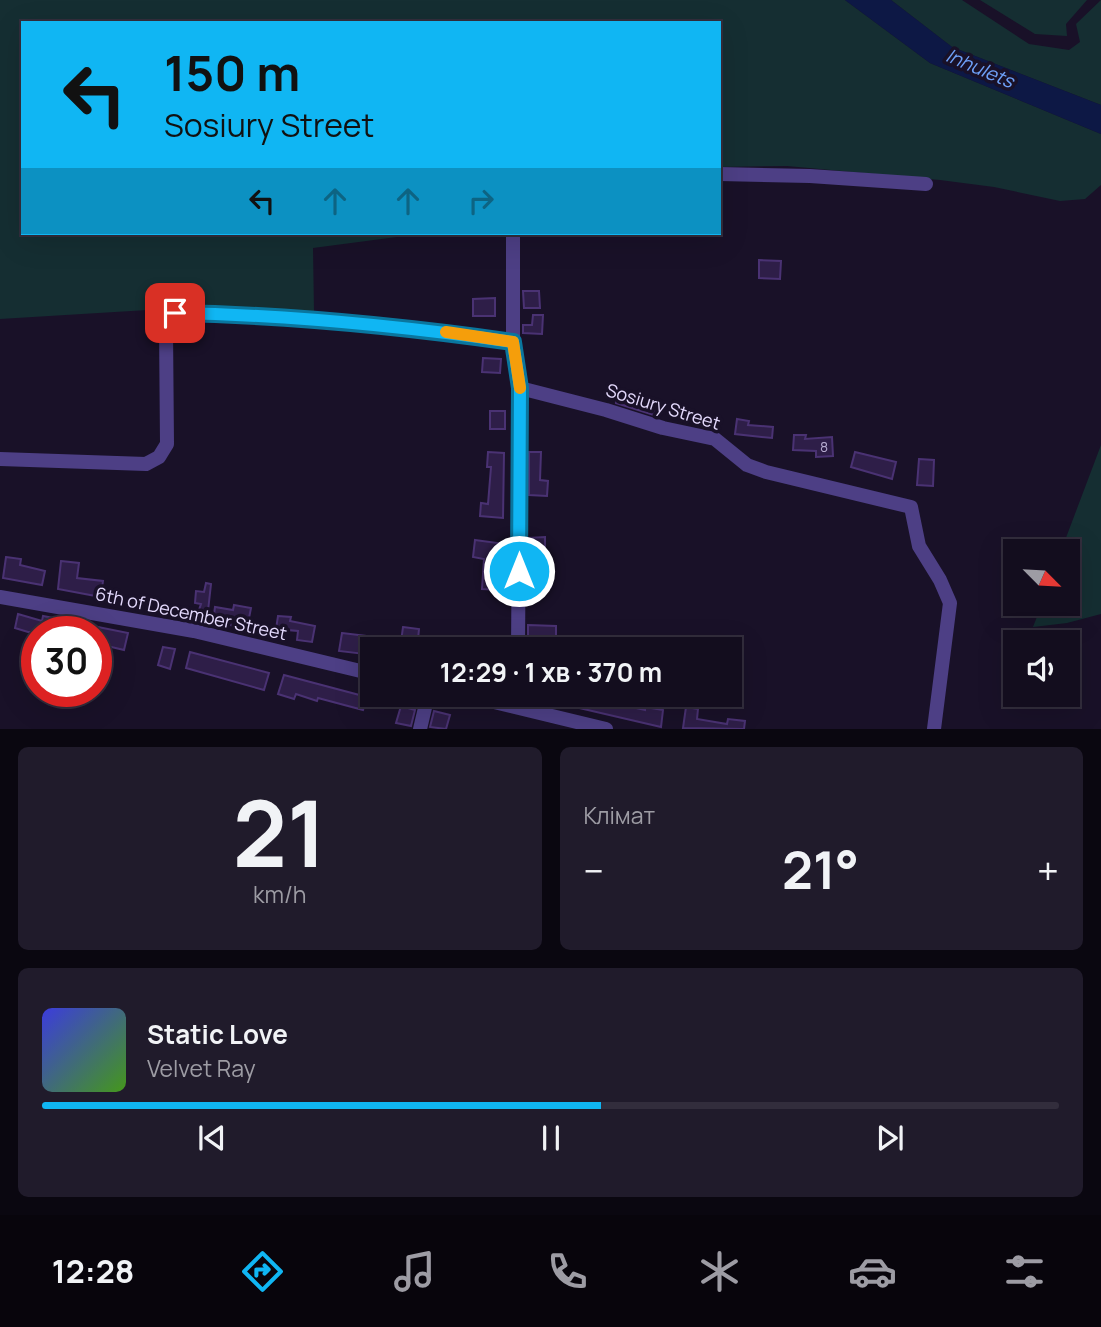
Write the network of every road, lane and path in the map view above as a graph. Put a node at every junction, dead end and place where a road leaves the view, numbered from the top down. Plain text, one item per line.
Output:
1 (721, 174) edge
2 (926, 184) dead end
3 (513, 235) edge
4 (513, 342) junction
5 (520, 388) junction
6 (0, 459) edge
7 (0, 597) edge
8 (518, 637) edge
9 (360, 671) edge
10 (425, 707) edge
11 (539, 707) edge
12 (420, 729) edge
13 (606, 729) edge
14 (934, 729) edge

1 - 2 street
3 - 4 street
4 - 5 street
4 - 6 street
5 - 8 street
5 - 14 street, Sosiury Street
7 - 9 street, 6th of December Street
10 - 12 street
11 - 13 street

